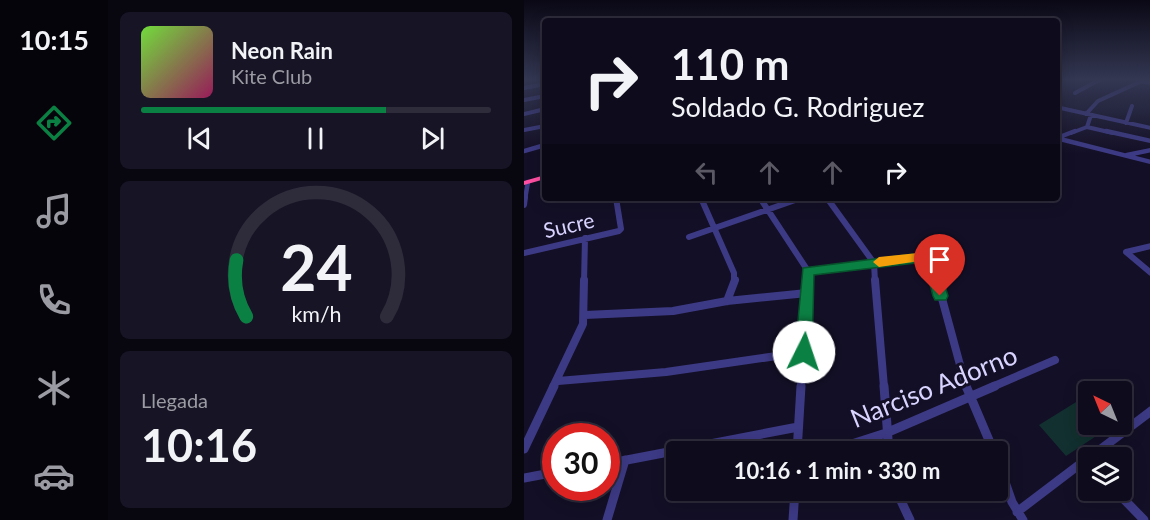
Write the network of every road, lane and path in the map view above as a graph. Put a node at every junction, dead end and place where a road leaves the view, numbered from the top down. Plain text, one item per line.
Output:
1 (1095, 104) edge
2 (1132, 106) dead end
3 (1060, 109) edge
4 (542, 110) edge
5 (524, 114) edge
6 (1088, 114) junction
7 (1126, 123) junction
8 (542, 127) edge
9 (1087, 127) junction
10 (1151, 128) edge
11 (524, 130) edge
12 (1060, 137) edge
13 (1060, 139) edge
14 (1151, 141) edge
15 (542, 146) edge
16 (1151, 150) edge
17 (524, 151) edge
18 (1124, 156) junction
19 (1151, 162) edge
20 (542, 177) edge
21 (525, 182) edge
22 (616, 201) edge
23 (702, 201) edge
24 (762, 201) edge
25 (792, 201) edge
26 (829, 201) edge
27 (524, 205) edge
28 (768, 209) junction
29 (713, 228) junction
30 (689, 237) dead end
31 (585, 238) junction
32 (1151, 246) edge
33 (524, 253) edge
34 (874, 262) junction
35 (808, 271) junction
36 (1151, 273) edge
37 (807, 293) junction
38 (727, 301) junction
39 (585, 315) junction
40 (804, 352) junction
41 (1055, 360) dead end
42 (558, 381) junction
43 (969, 398) junction
44 (1148, 416) edge
45 (798, 427) junction
46 (886, 433) junction
47 (797, 441) edge
48 (861, 441) edge
49 (887, 441) edge
50 (989, 441) edge
51 (1105, 447) edge
52 (524, 449) edge
53 (625, 460) junction
54 (620, 461) edge
55 (1078, 467) edge
56 (542, 475) edge
57 (524, 478) edge
58 (1008, 487) edge
59 (794, 501) edge
60 (901, 501) edge
61 (1126, 501) edge
62 (1020, 516) edge
63 (607, 520) edge
64 (793, 520) edge
65 (910, 520) edge
66 (1144, 520) edge

1 - 6 street
2 - 7 street
3 - 6 street
4 - 5 street
6 - 7 street
6 - 9 street
7 - 10 street
8 - 11 street
9 - 12 street
9 - 14 street
13 - 18 street
15 - 17 street
16 - 18 street
18 - 19 street
20 - 21 highway
21 - 27 street
22 - 31 street, Sucre
23 - 29 street
24 - 28 street
25 - 28 street
26 - 34 street
28 - 29 street
28 - 35 street
29 - 30 street
29 - 38 street
31 - 33 street, Sucre
31 - 39 street
32 - 36 street
34 - 35 street
34 - 43 street
34 - 46 street
35 - 37 street
37 - 38 street
37 - 40 street
38 - 39 street
39 - 42 street
40 - 42 street
40 - 45 street
41 - 43 street, Narciso Adorno
42 - 52 street
43 - 46 street, Narciso Adorno
43 - 50 street
44 - 51 street
45 - 47 street
45 - 53 street
46 - 48 street, Narciso Adorno
46 - 49 street
53 - 54 street
53 - 63 street
55 - 62 street
56 - 57 street
58 - 62 street
59 - 64 street
60 - 65 street
61 - 66 street

